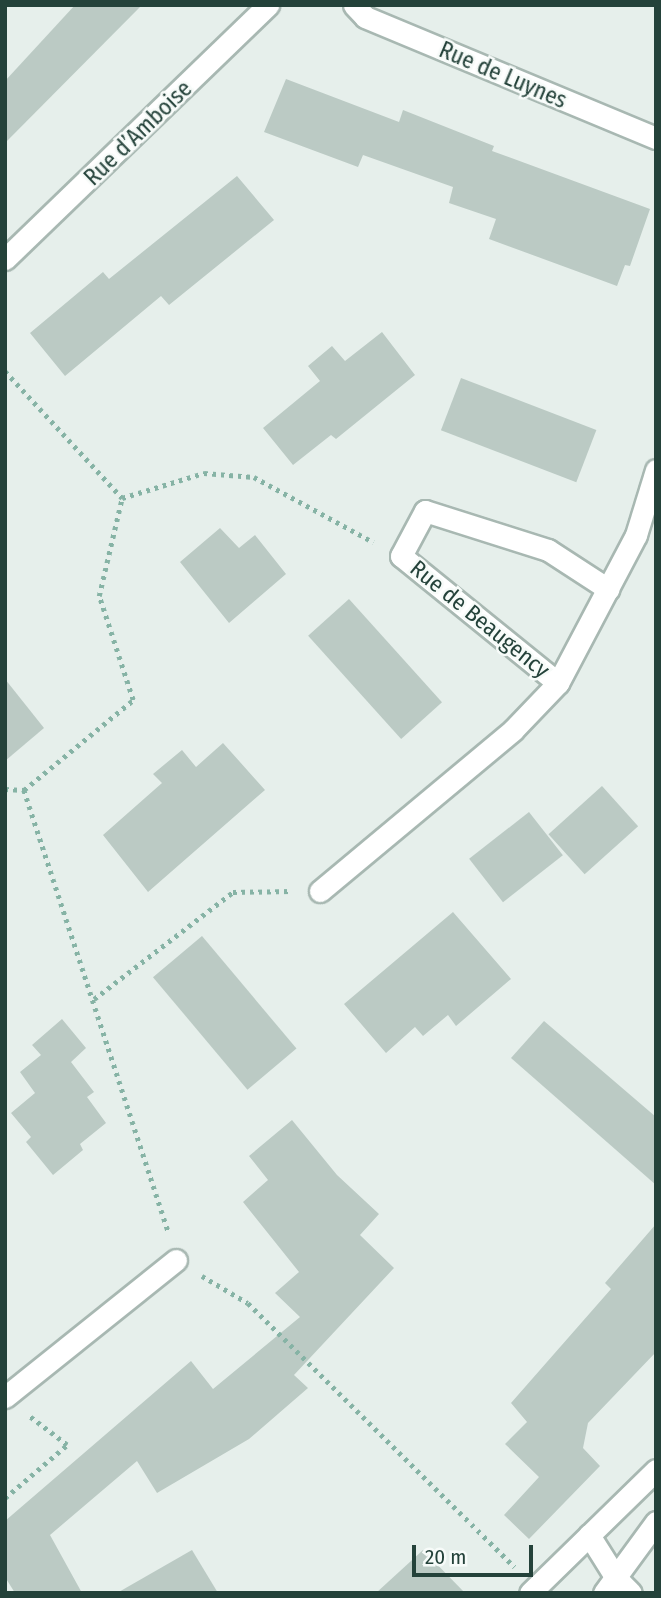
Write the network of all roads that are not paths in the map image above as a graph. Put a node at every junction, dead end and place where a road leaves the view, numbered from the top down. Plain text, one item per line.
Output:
1 (268, 5) edge
2 (354, 5) edge
3 (656, 138) edge
4 (5, 259) edge
5 (656, 470) edge
6 (608, 589) junction
7 (558, 683) junction
8 (320, 891) road end
9 (176, 1260) road end
10 (5, 1396) edge
11 (656, 1470) edge
12 (656, 1522) edge
13 (589, 1535) junction
14 (617, 1588) edge
15 (533, 1590) edge

1 - 4 street, Rue d’Amboise
2 - 3 street, Rue de Luynes
5 - 6 street, Rue de Beaugency
6 - 7 street, Rue de Beaugency
6 - 7 street, Rue de Beaugency
7 - 8 street, Rue de Beaugency
9 - 10 street
11 - 13 street
12 - 14 street
13 - 14 street
13 - 15 street

